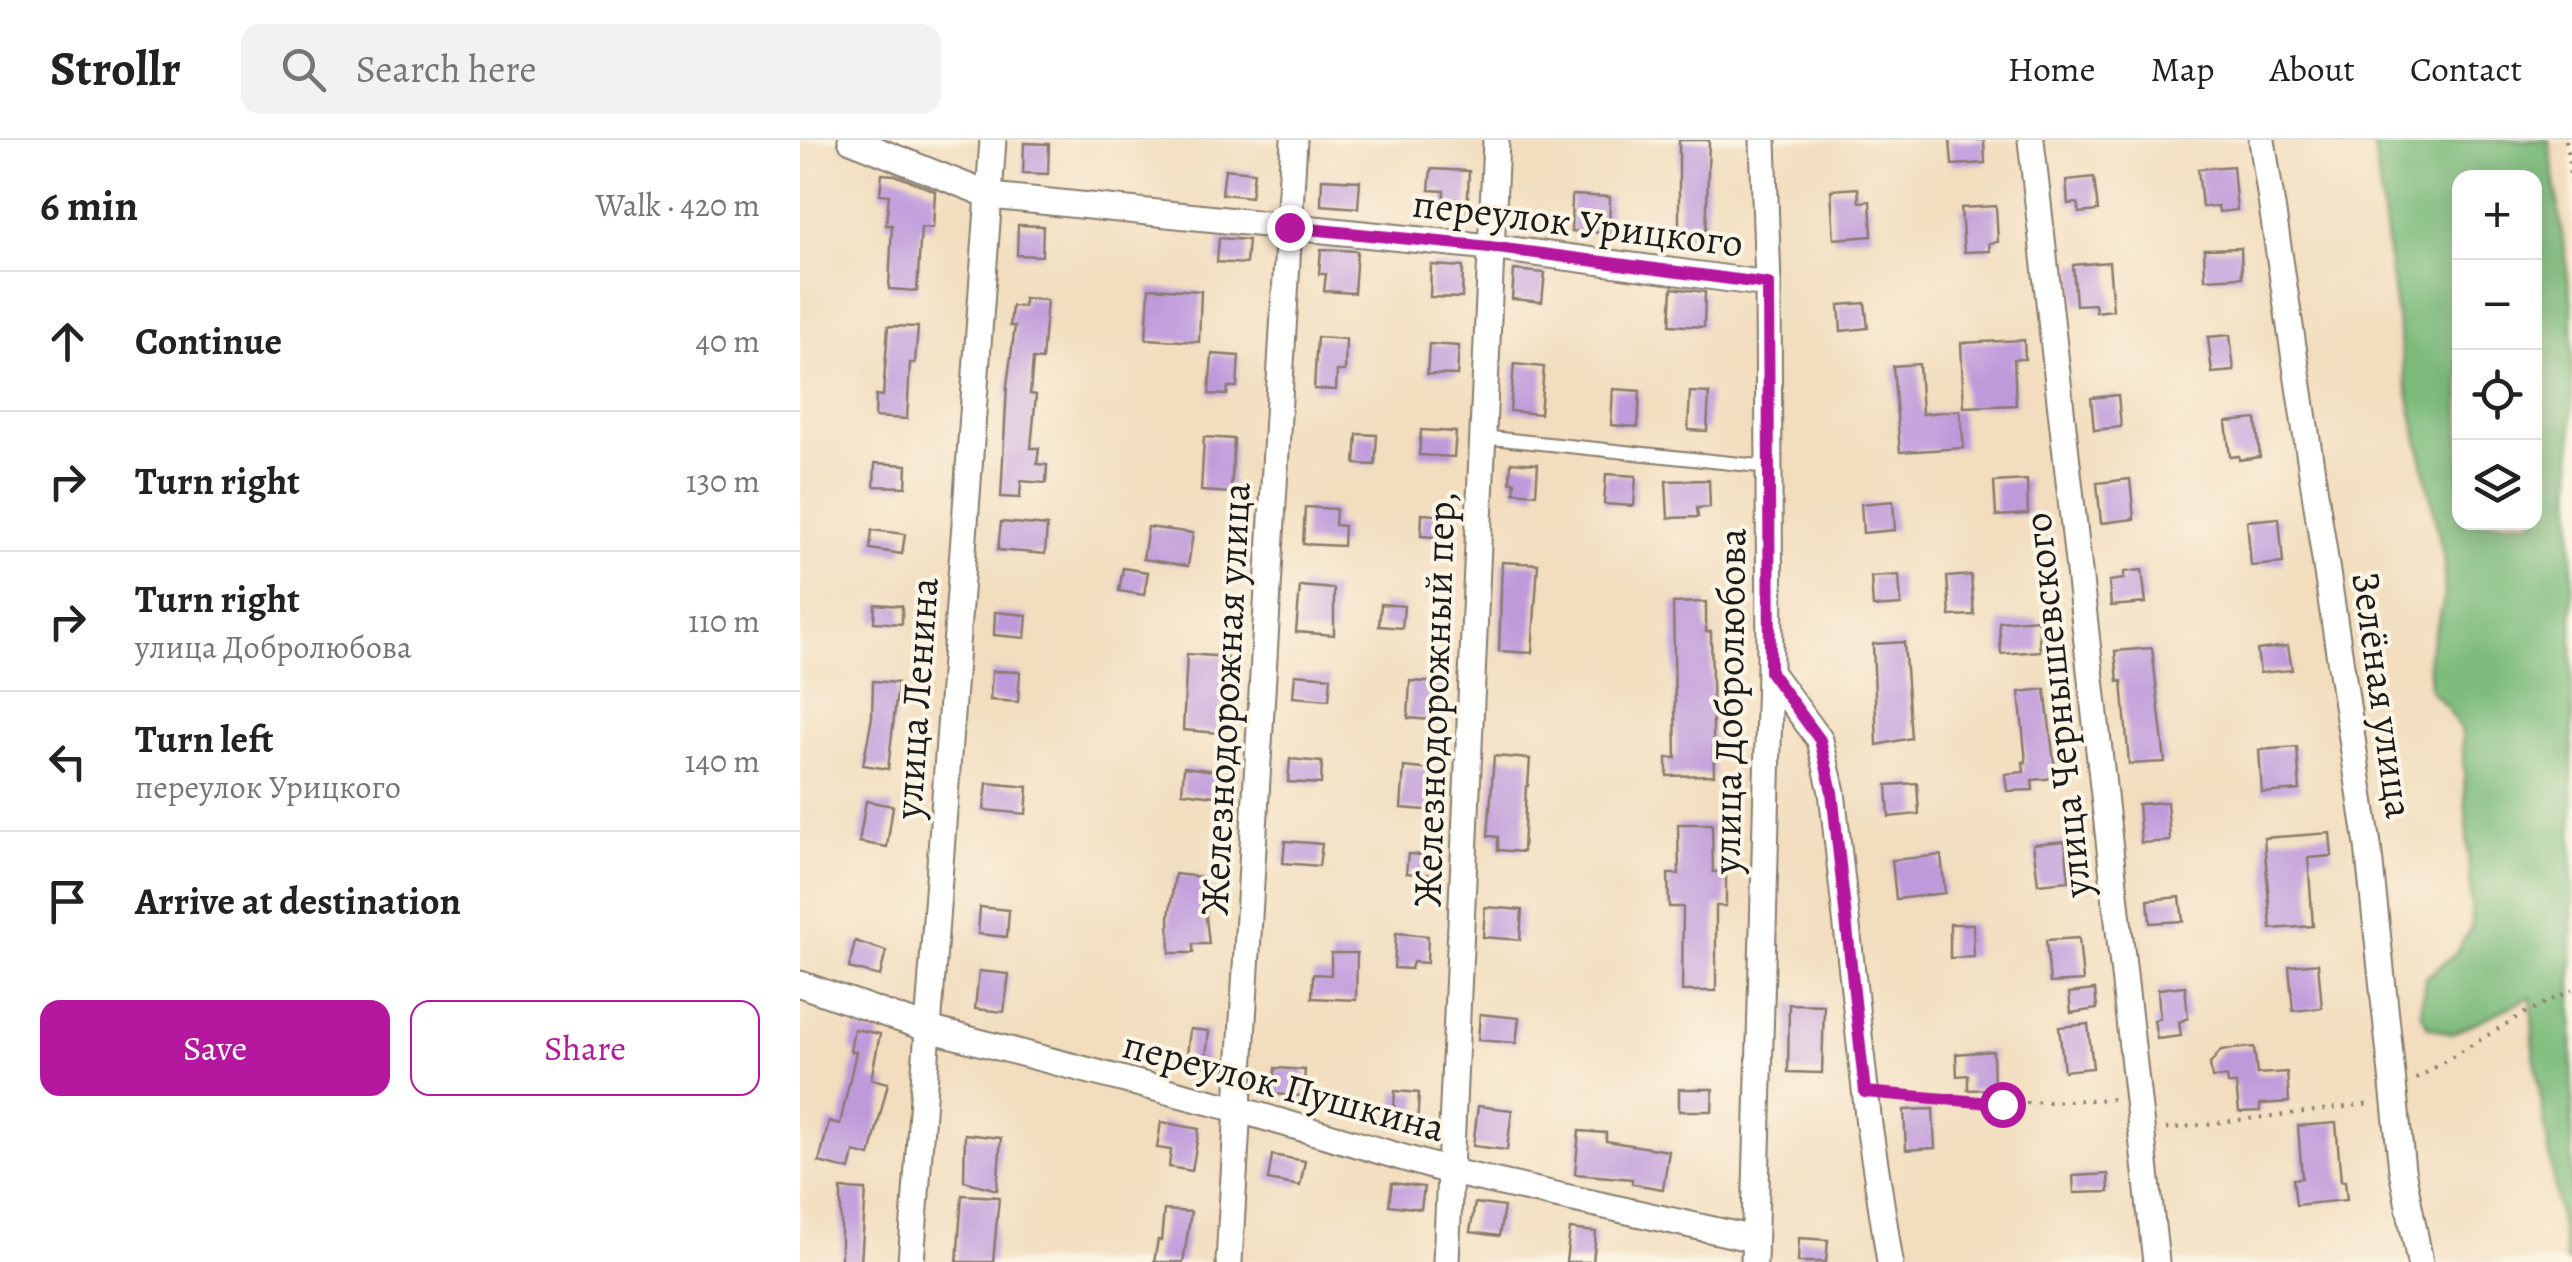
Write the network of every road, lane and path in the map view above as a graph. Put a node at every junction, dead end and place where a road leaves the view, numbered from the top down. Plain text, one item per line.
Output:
1 (851, 140) edge
2 (994, 140) edge
3 (1294, 140) edge
4 (1496, 140) edge
5 (1763, 140) edge
6 (2031, 140) edge
7 (2262, 140) edge
8 (2566, 140) edge
9 (992, 196) junction
10 (2572, 197) edge
11 (1289, 227) junction
12 (1490, 247) junction
13 (1768, 284) junction
14 (1482, 438) junction
15 (1769, 467) junction
16 (1770, 672) junction
17 (800, 984) edge
18 (2572, 990) edge
19 (929, 1029) junction
20 (1865, 1092) junction
21 (2394, 1097) junction
22 (2139, 1098) junction
23 (1240, 1110) junction
24 (2143, 1132) junction
25 (1452, 1172) junction
26 (1754, 1250) edge
27 (911, 1262) edge
28 (1230, 1262) edge
29 (1446, 1262) edge
30 (1890, 1262) edge
31 (2156, 1262) edge
32 (2420, 1262) edge

1 - 9 street, переулок Урицкого
2 - 9 street, улица Ленина
3 - 11 street, Железнодорожная улица
4 - 12 street, Железнодорожный пер,
5 - 13 street, улица Добролюбова
6 - 22 street, улица Чернышевского
7 - 21 street, Зелёная улица
8 - 10 path
9 - 11 street, переулок Урицкого
9 - 19 street, улица Ленина
11 - 12 street, переулок Урицкого
11 - 23 street, Железнодорожная улица
12 - 13 street, переулок Урицкого
12 - 14 street, Железнодорожный пер,
13 - 15 street, улица Добролюбова
14 - 15 lane
14 - 25 street, Железнодорожный пер,
15 - 16 street, улица Добролюбова
16 - 20 street
16 - 26 street, улица Добролюбова
17 - 19 street, переулок Пушкина
18 - 21 path
19 - 23 street, переулок Пушкина
19 - 27 street, улица Ленина
20 - 22 path
20 - 30 street
21 - 24 path
21 - 32 street, Зелёная улица
22 - 24 street, улица Чернышевского
23 - 25 street, переулок Пушкина
23 - 28 street, Железнодорожная улица
24 - 31 street, улица Чернышевского
25 - 26 street, переулок Пушкина
25 - 29 street, Железнодорожный пер,

